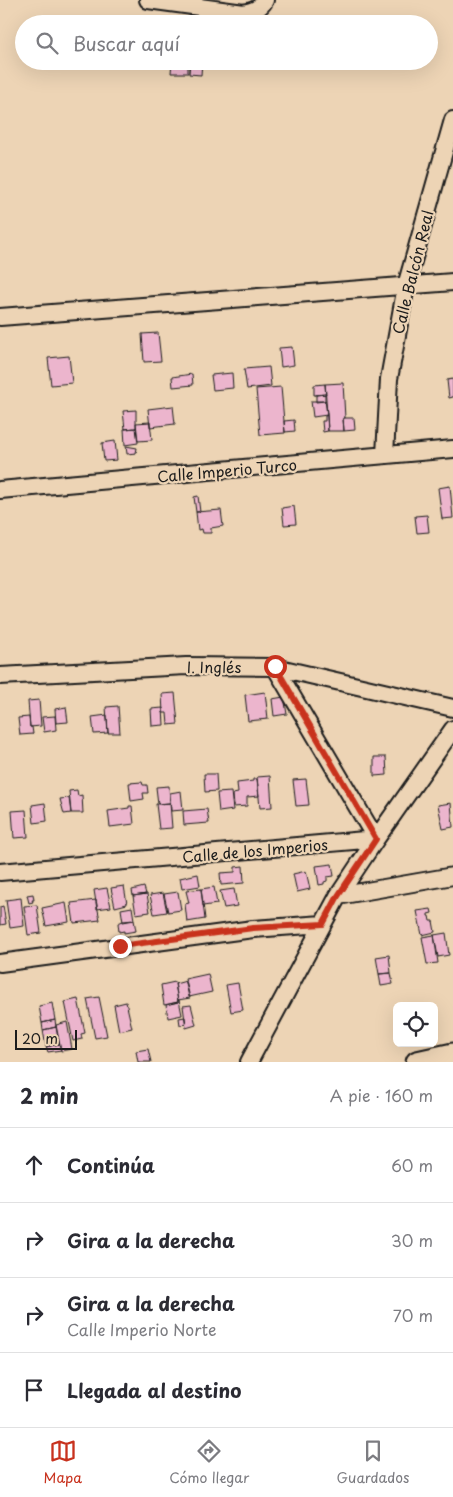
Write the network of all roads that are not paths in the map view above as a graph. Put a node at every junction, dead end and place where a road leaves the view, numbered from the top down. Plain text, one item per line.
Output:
1 (148, 0) edge
2 (265, 0) edge
3 (453, 120) edge
4 (453, 282) edge
5 (406, 286) junction
6 (0, 317) edge
7 (453, 449) edge
8 (386, 455) junction
9 (0, 490) edge
10 (275, 666) junction
11 (0, 676) edge
12 (453, 708) edge
13 (453, 730) edge
14 (376, 839) junction
15 (0, 872) edge
16 (453, 876) edge
17 (338, 896) junction
18 (323, 924) junction
19 (0, 963) edge
20 (453, 1054) edge
21 (249, 1062) edge
22 (417, 1062) edge

1 - 2 street
3 - 5 street, Calle Balcón Real
4 - 5 street
5 - 6 street
5 - 8 street, Calle Balcón Real
7 - 8 street, Calle Imperio Turco
8 - 9 street, Calle Imperio Turco
10 - 11 street, I. Inglés
10 - 12 street, I. Inglés
10 - 14 street
13 - 14 street
14 - 15 street, Calle de los Imperios
14 - 17 street
16 - 17 street
17 - 18 street
18 - 19 street
18 - 21 street
20 - 22 street

